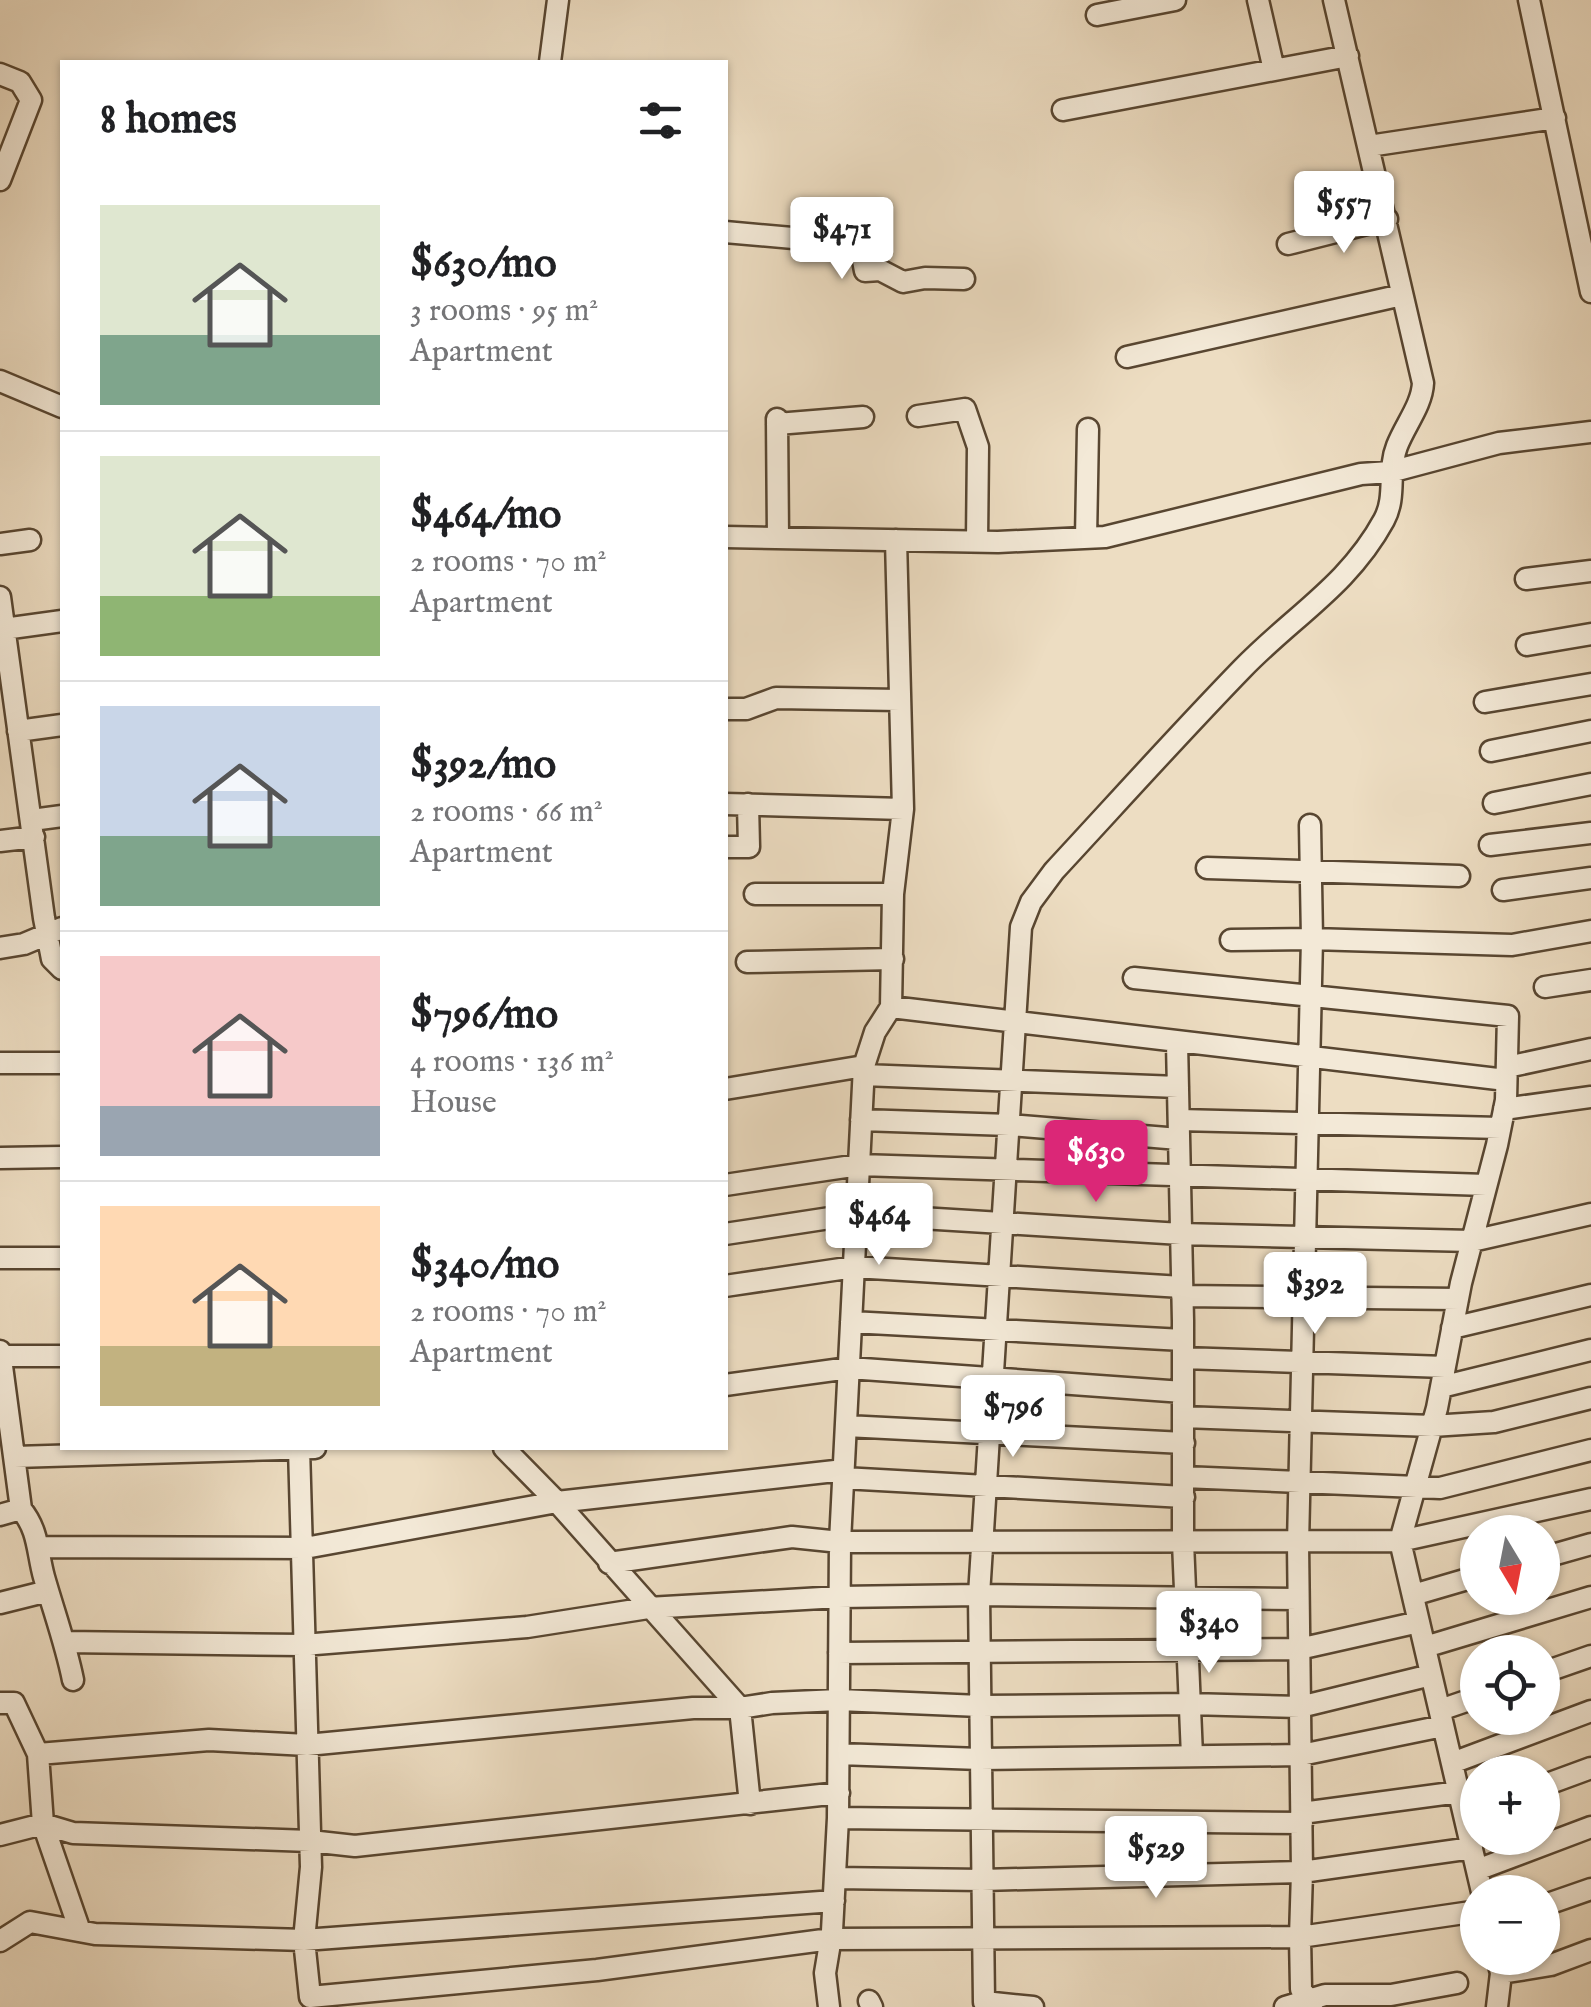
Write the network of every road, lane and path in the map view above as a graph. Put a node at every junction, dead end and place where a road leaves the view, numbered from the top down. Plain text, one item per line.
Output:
1 (558, 0) edge
2 (1175, 0) edge
3 (1258, 0) edge
4 (1334, 0) edge
5 (1529, 0) edge
6 (1097, 14) dead end
7 (1348, 56) junction
8 (550, 60) edge
9 (1274, 70) junction
10 (0, 74) edge
11 (1063, 110) dead end
12 (1555, 118) junction
13 (1370, 146) junction
14 (0, 180) edge
15 (1387, 219) junction
16 (728, 232) edge
17 (1288, 244) dead end
18 (964, 279) dead end
19 (1591, 292) edge
20 (1402, 295) junction
21 (1127, 357) dead end
22 (0, 381) edge
23 (60, 406) edge
24 (918, 416) dead end
25 (863, 417) dead end
26 (1088, 429) dead end
27 (1591, 432) edge
28 (1390, 472) junction
29 (728, 537) edge
30 (778, 537) junction
31 (1086, 538) junction
32 (30, 540) dead end
33 (896, 540) junction
34 (977, 541) junction
35 (0, 544) edge
36 (1591, 571) edge
37 (1526, 580) dead end
38 (0, 597) edge
39 (60, 623) edge
40 (1591, 634) edge
41 (3, 639) edge
42 (1528, 644) dead end
43 (1591, 684) edge
44 (899, 700) junction
45 (1485, 702) dead end
46 (728, 709) edge
47 (60, 725) edge
48 (1591, 732) edge
49 (12, 735) edge
50 (1491, 751) dead end
51 (1591, 784) edge
52 (1494, 803) dead end
53 (728, 804) edge
54 (748, 804) junction
55 (903, 809) junction
56 (60, 817) edge
57 (1310, 825) dead end
58 (33, 828) junction
59 (1591, 833) edge
60 (0, 841) edge
61 (1490, 845) dead end
62 (728, 847) edge
63 (1207, 868) dead end
64 (1311, 869) junction
65 (1459, 876) dead end
66 (1591, 878) edge
67 (1503, 890) dead end
68 (755, 894) dead end
69 (893, 894) junction
70 (55, 930) edge
71 (1591, 932) edge
72 (1312, 939) junction
73 (1231, 940) dead end
74 (0, 948) edge
75 (893, 959) junction
76 (747, 962) dead end
77 (60, 965) edge
78 (1134, 978) dead end
79 (1591, 980) edge
80 (1545, 987) dead end
81 (1310, 995) junction
82 (891, 1007) junction
83 (1016, 1024) junction
84 (1177, 1043) junction
85 (1591, 1048) edge
86 (1307, 1059) junction
87 (60, 1063) edge
88 (0, 1064) edge
89 (864, 1071) junction
90 (1506, 1074) junction
91 (1012, 1080) junction
92 (1178, 1087) junction
93 (728, 1089) edge
94 (1591, 1097) edge
95 (1502, 1118) junction
96 (861, 1120) junction
97 (1306, 1122) junction
98 (1009, 1125) junction
99 (1179, 1129) junction
100 (60, 1157) edge
101 (0, 1158) edge
102 (859, 1164) junction
103 (1006, 1170) junction
104 (1180, 1176) junction
105 (1304, 1182) junction
106 (1486, 1185) junction
107 (728, 1186) edge
108 (856, 1214) junction
109 (1591, 1214) edge
110 (1002, 1226) junction
111 (728, 1234) edge
112 (1181, 1234) junction
113 (1304, 1238) junction
114 (1472, 1241) junction
115 (0, 1258) edge
116 (60, 1258) edge
117 (854, 1267) junction
118 (1000, 1274) junction
119 (728, 1286) edge
120 (1182, 1291) junction
121 (1591, 1295) edge
122 (1302, 1298) junction
123 (1458, 1299) junction
124 (851, 1322) junction
125 (996, 1328) junction
126 (1452, 1328) junction
127 (1183, 1349) junction
128 (1591, 1350) edge
129 (0, 1354) edge
130 (60, 1356) edge
131 (1301, 1361) junction
132 (849, 1368) junction
133 (993, 1376) junction
134 (1443, 1377) junction
135 (728, 1385) edge
136 (1183, 1392) junction
137 (1591, 1398) edge
138 (5, 1407) edge
139 (1183, 1417) junction
140 (1300, 1421) junction
141 (846, 1426) junction
142 (1432, 1426) junction
143 (989, 1434) junction
144 (1184, 1443) junction
145 (240, 1450) edge
146 (304, 1450) edge
147 (506, 1450) edge
148 (1591, 1450) edge
149 (15, 1457) junction
150 (843, 1474) junction
151 (1299, 1480) junction
152 (1414, 1486) junction
153 (1184, 1487) junction
154 (986, 1488) junction
155 (1591, 1499) edge
156 (558, 1502) junction
157 (22, 1510) junction
158 (0, 1516) edge
159 (982, 1540) junction
160 (1400, 1541) junction
161 (840, 1542) junction
162 (1183, 1542) junction
163 (1298, 1544) junction
164 (1591, 1544) edge
165 (38, 1546) junction
166 (300, 1548) junction
167 (1560, 1553) edge
168 (609, 1563) junction
169 (1460, 1581) edge
170 (48, 1591) junction
171 (979, 1595) junction
172 (1413, 1595) junction
173 (1591, 1596) edge
174 (839, 1598) junction
175 (1298, 1599) junction
176 (1186, 1600) junction
177 (0, 1603) edge
178 (648, 1608) junction
179 (1419, 1622) junction
180 (65, 1642) junction
181 (303, 1645) junction
182 (1425, 1647) junction
183 (1299, 1648) junction
184 (979, 1649) junction
185 (839, 1652) junction
186 (1188, 1652) junction
187 (1591, 1656) edge
188 (1560, 1667) edge
189 (1431, 1675) junction
190 (73, 1680) dead end
191 (839, 1700) junction
192 (0, 1703) edge
193 (1190, 1704) junction
194 (980, 1706) junction
195 (1300, 1707) junction
196 (1460, 1707) edge
197 (740, 1708) junction
198 (1591, 1711) edge
199 (1441, 1718) junction
200 (307, 1745) junction
201 (38, 1754) junction
202 (839, 1754) junction
203 (1301, 1755) junction
204 (1192, 1756) junction
205 (980, 1759) junction
206 (1452, 1763) junction
207 (1591, 1768) edge
208 (1560, 1779) edge
209 (1458, 1792) junction
210 (838, 1793) junction
211 (1460, 1795) edge
212 (750, 1804) junction
213 (838, 1818) junction
214 (1302, 1818) junction
215 (981, 1819) junction
216 (44, 1824) junction
217 (1591, 1827) edge
218 (0, 1835) edge
219 (310, 1841) junction
220 (1460, 1850) edge
221 (1474, 1855) edge
222 (1477, 1870) junction
223 (1302, 1872) junction
224 (1478, 1875) edge
225 (835, 1878) junction
226 (982, 1880) junction
227 (1591, 1889) edge
228 (1560, 1900) edge
229 (834, 1901) junction
230 (1460, 1914) edge
231 (80, 1931) junction
232 (983, 1936) junction
233 (1300, 1937) junction
234 (304, 1940) junction
235 (831, 1940) junction
236 (0, 1941) edge
237 (1591, 1950) edge
238 (1560, 1962) edge
239 (1499, 1975) edge
240 (1457, 1984) dead end
241 (1309, 2003) edge
242 (986, 2004) edge
243 (829, 2007) edge
244 (1033, 2007) edge
245 (1285, 2007) edge
246 (1497, 2007) edge

1 - 8 street
2 - 6 street
3 - 9 street
4 - 7 street
5 - 12 street
7 - 9 street
7 - 13 street
9 - 11 street
10 - 14 street
12 - 13 street
12 - 19 street
13 - 15 street
15 - 17 street
15 - 20 street
16 - 18 street
20 - 21 street
20 - 28 street
22 - 23 street
24 - 34 street
25 - 30 street
26 - 31 street
27 - 28 street
28 - 31 street
28 - 83 street
29 - 30 street
30 - 33 street
31 - 34 street
32 - 35 street
33 - 34 street
33 - 44 street
36 - 37 street
38 - 41 street
39 - 41 street
40 - 42 street
41 - 49 street
43 - 45 street
44 - 46 street
44 - 55 street
47 - 49 street
48 - 50 street
49 - 58 street
51 - 52 street
53 - 54 street
54 - 55 street
54 - 62 street
55 - 69 street
56 - 58 street
57 - 64 street
58 - 60 street
58 - 70 street
59 - 61 street
63 - 64 street
64 - 65 street
64 - 72 street
66 - 67 street
68 - 69 street
69 - 75 street
70 - 74 street
70 - 77 street
71 - 72 street
72 - 73 street
72 - 81 street
75 - 76 street
75 - 82 street
78 - 81 street
79 - 80 street
81 - 86 street
81 - 90 street
82 - 83 street
82 - 89 street
83 - 84 street
83 - 91 street
84 - 86 street
84 - 92 street
85 - 90 street
86 - 90 street
86 - 97 street
87 - 88 street
89 - 91 street
89 - 93 street
89 - 96 street
90 - 95 street
91 - 92 street
91 - 98 street
92 - 99 street
94 - 95 street
95 - 97 street
95 - 106 street
96 - 98 street
96 - 102 street
97 - 99 street
97 - 105 street
98 - 99 street
98 - 103 street
99 - 104 street
100 - 101 street
102 - 103 street
102 - 107 street
102 - 108 street
103 - 104 street
103 - 110 street
104 - 105 street
104 - 112 street
105 - 106 street
105 - 113 street
106 - 114 street
108 - 110 street
108 - 111 street
108 - 117 street
109 - 114 street
110 - 112 street
110 - 118 street
112 - 113 street
112 - 120 street
113 - 114 street
113 - 122 street
114 - 123 street
115 - 116 street
117 - 118 street
117 - 119 street
117 - 124 street
118 - 120 street
118 - 125 street
120 - 122 street
120 - 127 street
121 - 126 street
122 - 123 street
122 - 131 street
123 - 126 street
124 - 125 street
124 - 132 street
125 - 127 street
125 - 133 street
126 - 134 street
127 - 131 street
127 - 136 street
128 - 134 street
129 - 130 street
129 - 138 street
131 - 134 street
131 - 140 street
132 - 133 street
132 - 135 street
132 - 141 street
133 - 136 street
133 - 143 street
134 - 142 street
136 - 139 street
137 - 142 street
138 - 149 street
139 - 140 street
139 - 144 street
140 - 142 street
140 - 151 street
141 - 143 street
141 - 150 street
142 - 152 street
143 - 144 street
143 - 154 street
144 - 153 street
145 - 149 street
146 - 166 street
147 - 156 street
148 - 152 street
149 - 157 street
150 - 154 street
150 - 156 street
150 - 161 street
151 - 152 street
151 - 153 street
151 - 163 street
152 - 160 street
153 - 154 street
153 - 162 street
154 - 159 street
155 - 160 street
156 - 166 street
156 - 168 street
157 - 158 street
157 - 165 street
159 - 161 street
159 - 162 street
159 - 171 street
160 - 163 street
160 - 172 street
161 - 168 street
161 - 174 street
162 - 163 street
162 - 176 street
163 - 175 street
164 - 167 street
165 - 166 street
165 - 170 street
166 - 181 street
168 - 178 street
169 - 172 street
170 - 177 street
170 - 180 street
171 - 174 street
171 - 176 street
171 - 184 street
172 - 179 street
173 - 182 street
174 - 178 street
174 - 185 street
175 - 176 street
175 - 183 street
176 - 186 street
178 - 181 street
178 - 197 street
179 - 182 street
179 - 183 street
180 - 181 street
180 - 190 street
181 - 200 street
182 - 189 street
183 - 186 street
183 - 195 street
184 - 185 street
184 - 186 street
184 - 194 street
185 - 191 street
186 - 193 street
187 - 188 street
189 - 195 street
189 - 199 street
191 - 194 street
191 - 197 street
191 - 202 street
192 - 201 street
193 - 194 street
193 - 195 street
193 - 204 street
194 - 205 street
195 - 203 street
196 - 199 street
197 - 200 street
197 - 212 street
198 - 206 street
199 - 203 street
199 - 206 street
200 - 201 street
200 - 219 street
201 - 216 street
202 - 205 street
202 - 210 street
203 - 204 street
203 - 214 street
204 - 205 street
205 - 215 street
206 - 209 street
207 - 208 street
209 - 211 street
209 - 214 street
210 - 212 street
210 - 213 street
212 - 219 street
213 - 215 street
213 - 225 street
214 - 215 street
214 - 223 street
215 - 226 street
216 - 218 street
216 - 219 street
216 - 231 street
217 - 222 street
219 - 234 street
220 - 223 street
221 - 222 street
222 - 224 street
223 - 226 street
223 - 233 street
225 - 226 street
225 - 229 street
226 - 232 street
227 - 228 street
229 - 234 street
229 - 235 street
230 - 233 street
231 - 234 street
231 - 236 street
232 - 233 street
232 - 235 street
232 - 242 street
233 - 241 street
234 - 235 street
235 - 243 street
237 - 238 street
239 - 246 street
240 - 241 street
241 - 245 street
242 - 244 street

